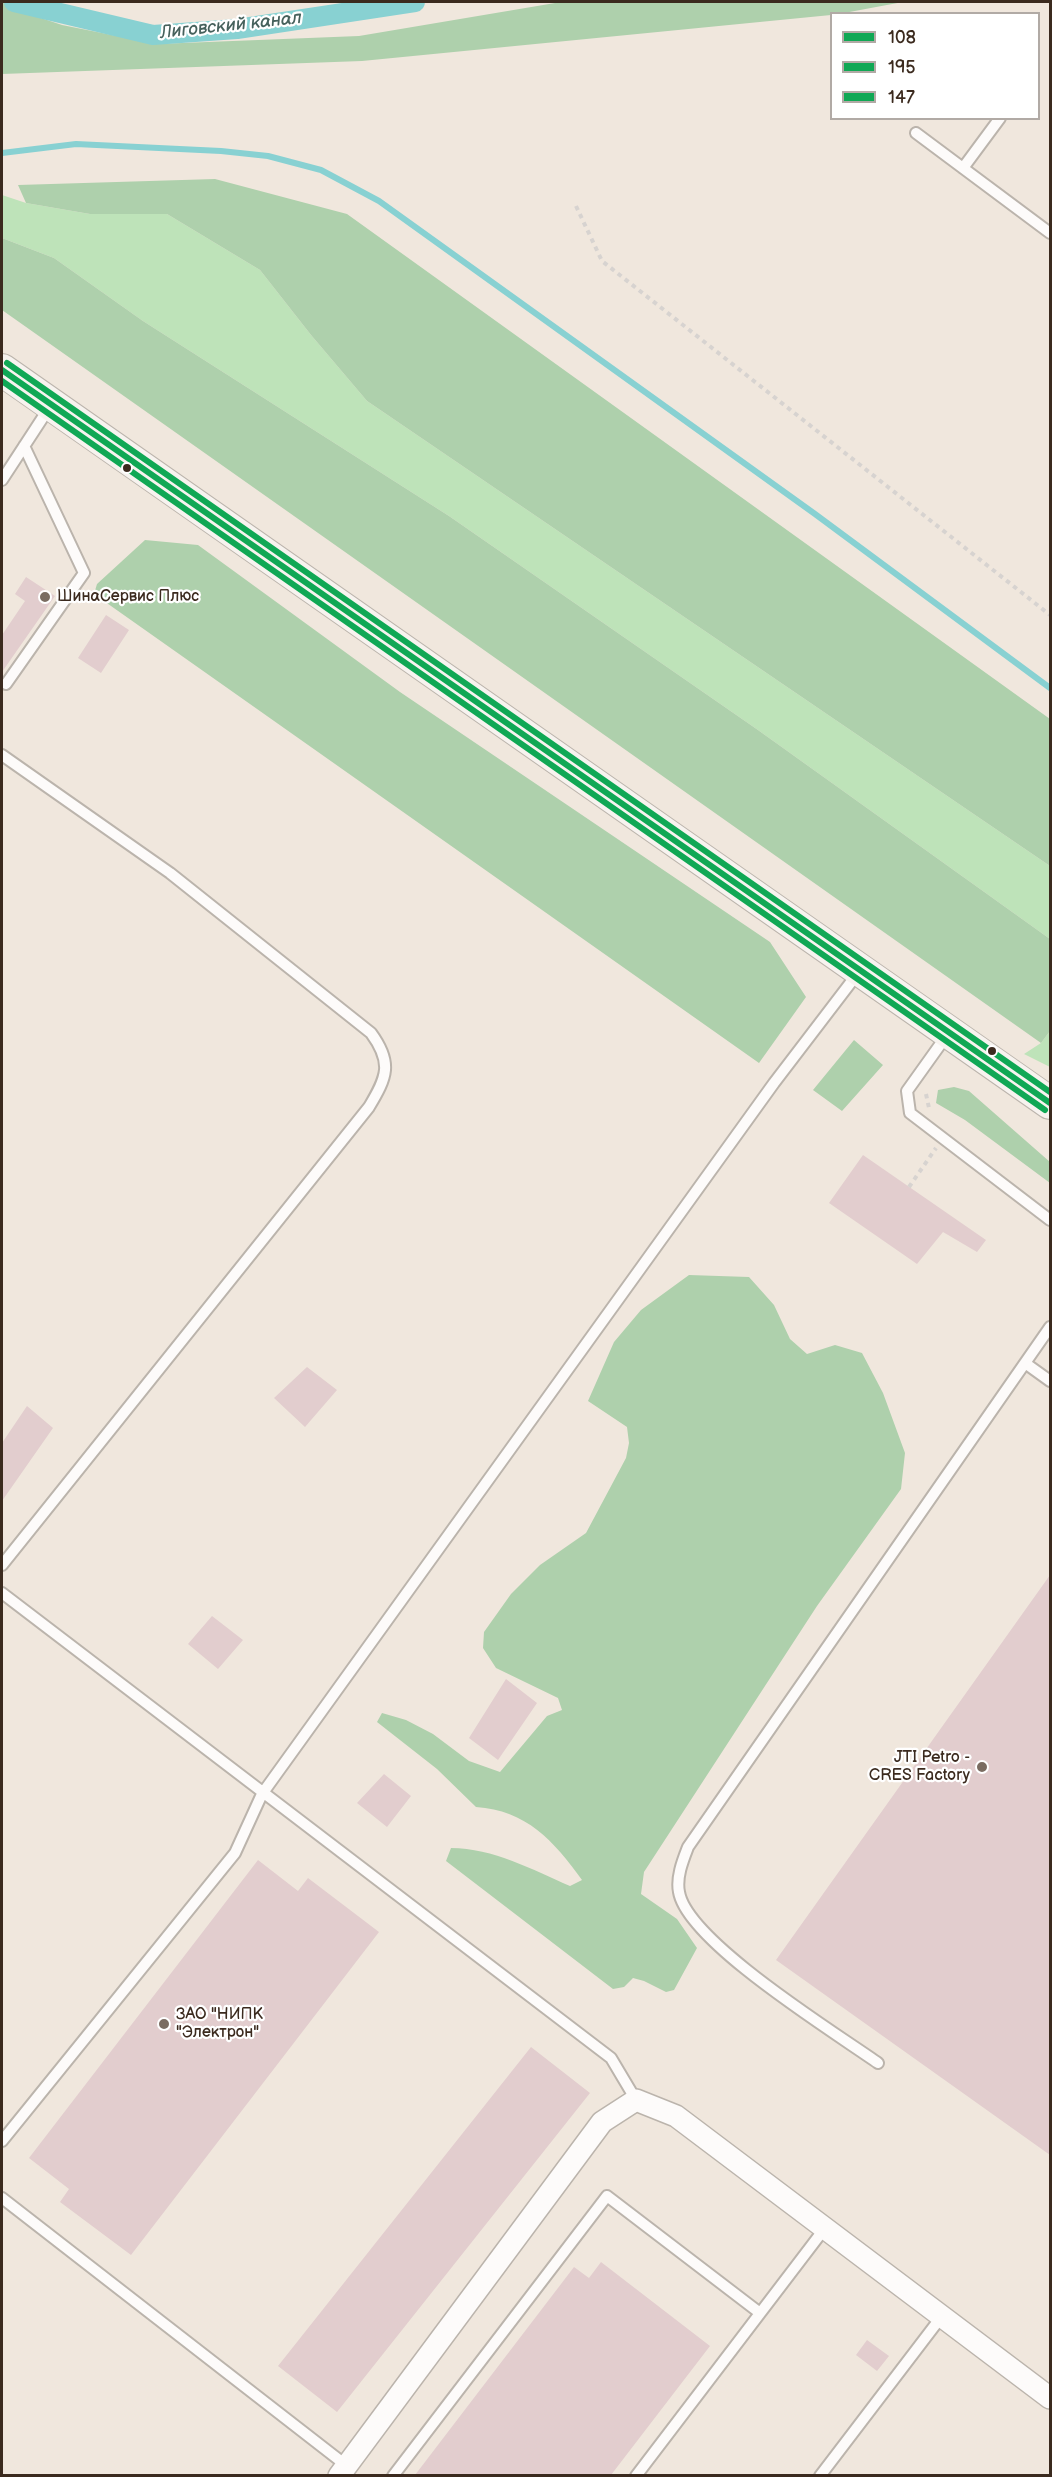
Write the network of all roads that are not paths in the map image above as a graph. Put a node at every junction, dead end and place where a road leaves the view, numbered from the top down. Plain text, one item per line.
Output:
1 (999, 120) edge
2 (915, 133) dead end
3 (963, 168) junction
4 (1050, 233) edge
5 (2, 370) edge
6 (51, 405) junction
7 (24, 446) junction
8 (2, 480) edge
9 (6, 684) dead end
10 (2, 755) edge
11 (861, 970) junction
12 (949, 1032) junction
13 (1050, 1103) edge
14 (1050, 1220) edge
15 (1050, 1327) edge
16 (1025, 1363) junction
17 (1050, 1381) edge
18 (2, 1565) edge
19 (2, 1593) edge
20 (262, 1794) junction
21 (878, 2063) dead end
22 (636, 2100) junction
23 (2, 2141) edge
24 (2, 2198) edge
25 (825, 2228) junction
26 (760, 2313) junction
27 (942, 2316) junction
28 (1050, 2398) edge
29 (343, 2471) edge
30 (393, 2475) edge
31 (636, 2475) edge
32 (820, 2475) edge

1 - 3 lane
2 - 3 lane
3 - 4 lane
5 - 6 main road
6 - 7 lane
6 - 11 main road
7 - 8 lane
7 - 9 lane
10 - 18 lane
11 - 12 main road
11 - 20 lane
12 - 13 main road
12 - 14 lane
15 - 16 lane
16 - 17 lane
16 - 21 lane
19 - 20 lane
20 - 22 lane
20 - 23 lane
22 - 25 street
22 - 29 street
24 - 29 lane
25 - 26 lane
25 - 27 street
26 - 30 lane
26 - 31 lane
27 - 28 street
27 - 32 lane

